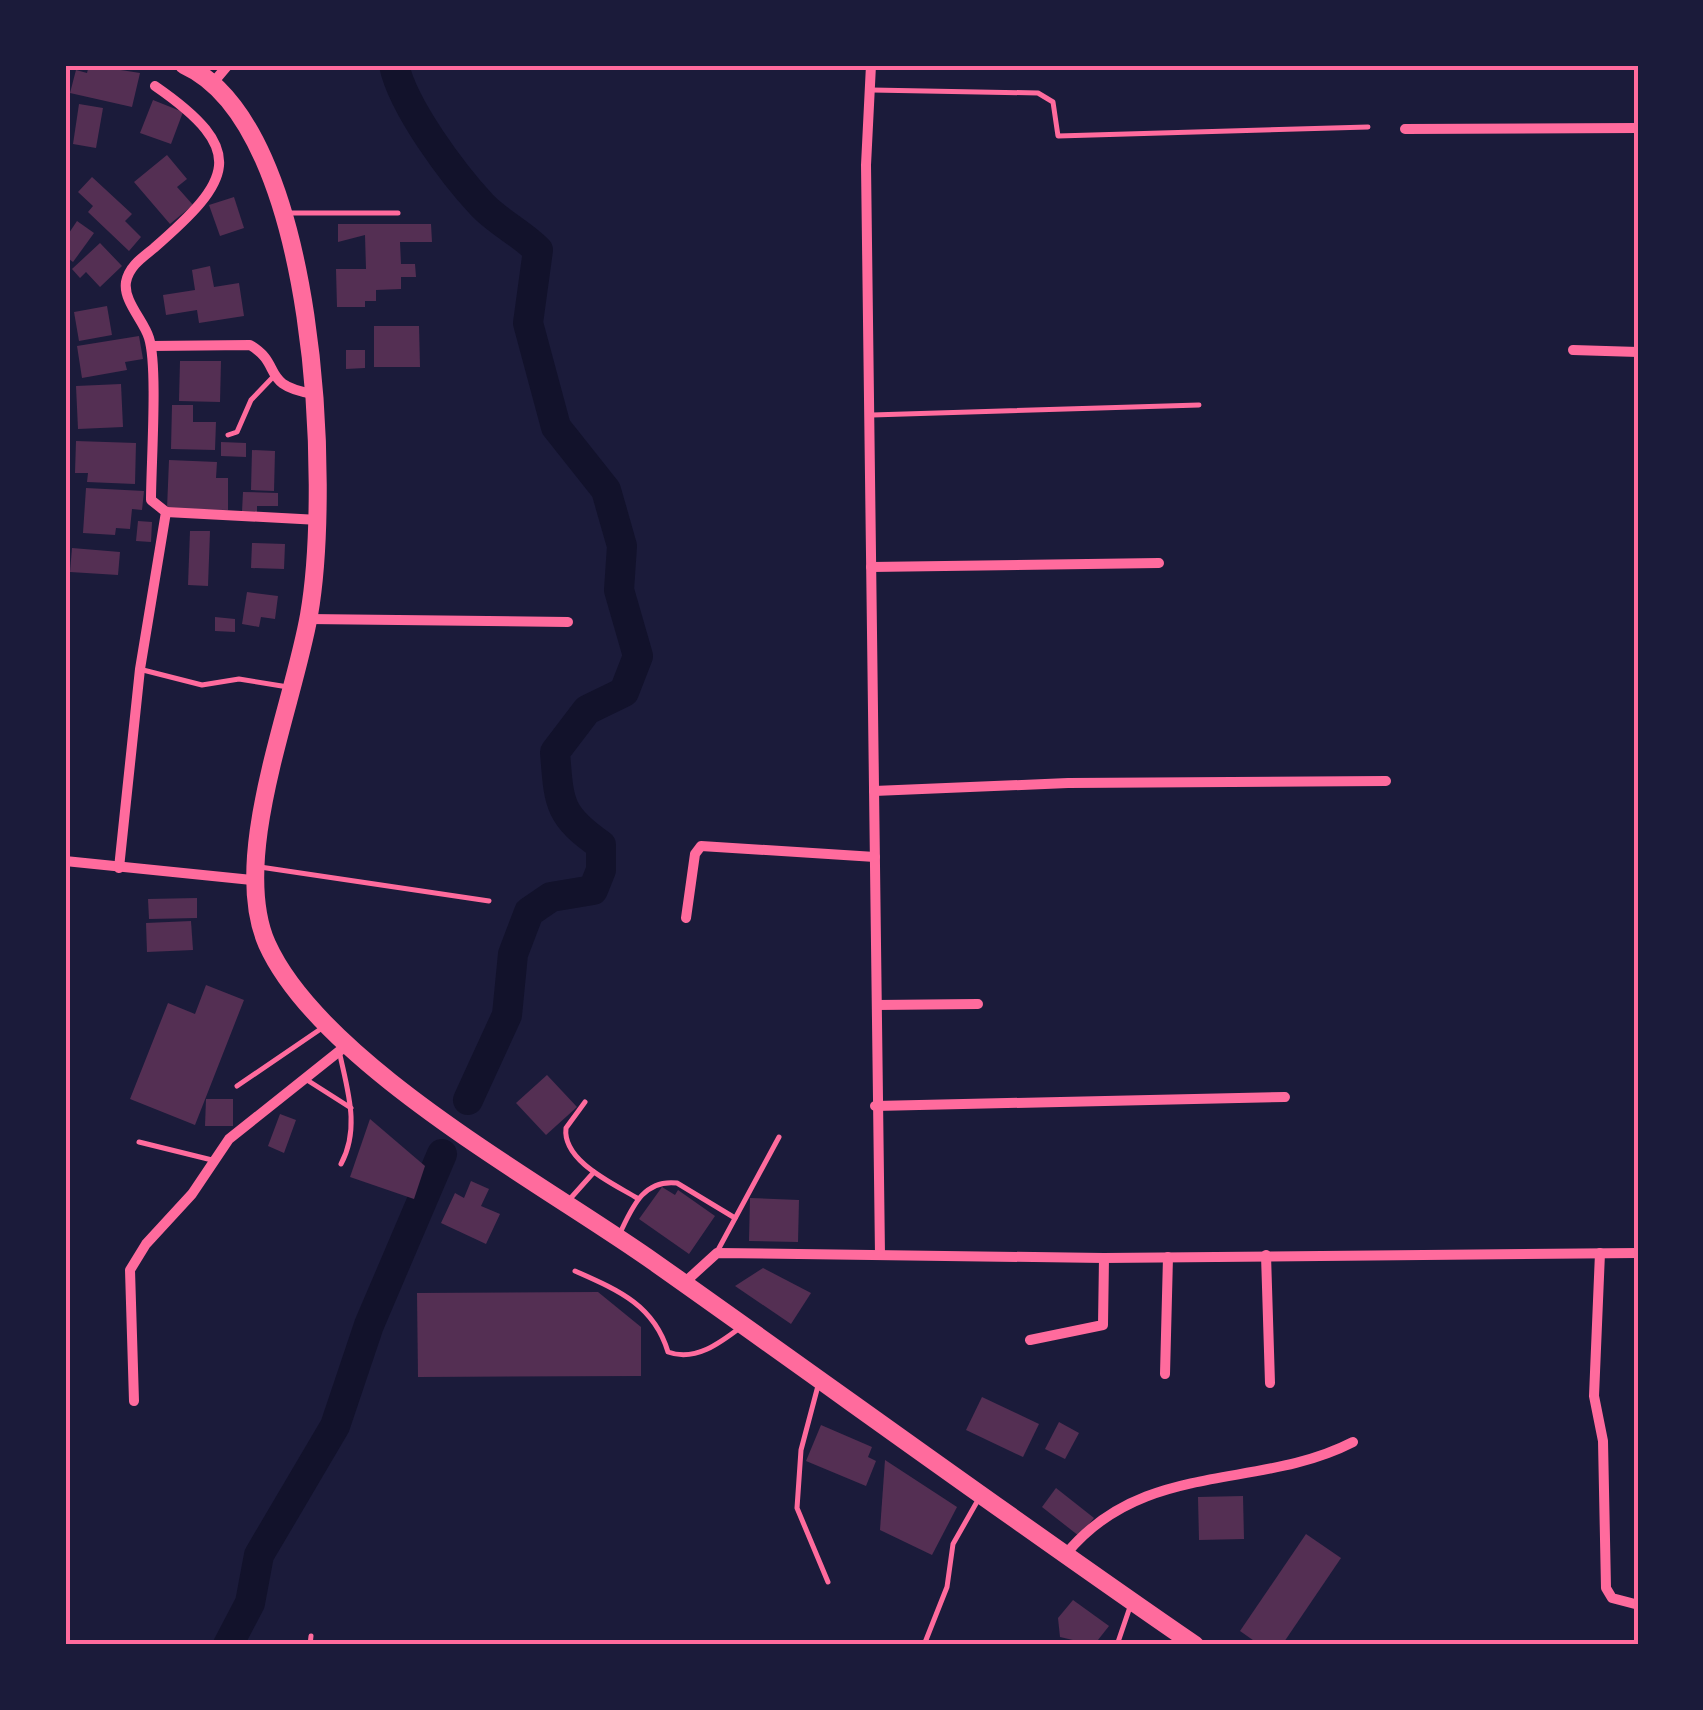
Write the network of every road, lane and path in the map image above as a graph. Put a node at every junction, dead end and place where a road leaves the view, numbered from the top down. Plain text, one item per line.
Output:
1 (228, 65) edge
2 (870, 65) edge
3 (190, 66) edge
4 (212, 84) junction
5 (155, 86) dead end
6 (869, 90) junction
7 (1368, 126) dead end
8 (1406, 128) dead end
9 (1638, 128) edge
10 (282, 213) junction
11 (398, 213) dead end
12 (150, 346) junction
13 (1573, 350) dead end
14 (1638, 352) edge
15 (274, 377) junction
16 (315, 394) junction
17 (1199, 405) dead end
18 (869, 416) junction
19 (228, 435) dead end
20 (166, 512) junction
21 (319, 520) junction
22 (1159, 563) dead end
23 (871, 568) junction
24 (308, 618) junction
25 (568, 622) dead end
26 (140, 669) junction
27 (293, 688) junction
28 (1386, 782) dead end
29 (874, 791) junction
30 (875, 857) junction
31 (65, 861) edge
32 (119, 868) junction
33 (253, 873) junction
34 (489, 901) dead end
35 (686, 918) dead end
36 (978, 1004) dead end
37 (877, 1005) junction
38 (325, 1026) junction
39 (343, 1048) junction
40 (306, 1079) junction
41 (237, 1086) dead end
42 (1286, 1097) dead end
43 (585, 1102) dead end
44 (875, 1106) junction
45 (351, 1108) junction
46 (779, 1137) dead end
47 (139, 1142) dead end
48 (215, 1161) junction
49 (342, 1164) dead end
50 (594, 1172) junction
51 (637, 1198) junction
52 (568, 1201) junction
53 (736, 1218) junction
54 (619, 1237) junction
55 (716, 1253) junction
56 (1600, 1253) junction
57 (1638, 1253) edge
58 (1266, 1254) junction
59 (880, 1256) junction
60 (1168, 1257) junction
61 (1104, 1258) junction
62 (575, 1271) dead end
63 (684, 1283) junction
64 (743, 1325) junction
65 (1030, 1340) dead end
66 (1165, 1374) dead end
67 (819, 1379) junction
68 (1270, 1382) dead end
69 (134, 1401) dead end
70 (1353, 1442) dead end
71 (981, 1494) junction
72 (1066, 1554) junction
73 (828, 1582) dead end
74 (1132, 1601) junction
75 (1635, 1604) dead end
76 (311, 1636) dead end
77 (310, 1645) edge
78 (924, 1645) edge
79 (1117, 1645) edge
80 (1195, 1645) edge

1 - 4 street
2 - 6 street
3 - 4 highway
4 - 10 highway
5 - 12 street
6 - 7 lane
6 - 18 street
8 - 9 street
10 - 11 lane
10 - 16 highway
12 - 15 street
12 - 20 street
13 - 14 street
15 - 16 street
15 - 19 lane
16 - 21 highway
17 - 18 lane
18 - 23 street
20 - 21 street
20 - 26 street
21 - 24 highway
22 - 23 street
23 - 29 street
24 - 25 street
24 - 27 highway
26 - 27 lane
26 - 32 street
27 - 33 highway
28 - 29 street
29 - 30 street
30 - 35 street
30 - 37 street
31 - 32 street
32 - 33 street
33 - 34 lane
33 - 38 highway
36 - 37 street
37 - 44 street
38 - 39 highway
38 - 41 lane
39 - 40 street
39 - 45 lane
39 - 52 highway
40 - 45 lane
40 - 48 street
42 - 44 street
43 - 50 lane
44 - 59 street
45 - 49 lane
46 - 53 lane
47 - 48 lane
48 - 69 street
50 - 51 lane
50 - 52 lane
51 - 53 lane
51 - 54 lane
52 - 54 highway
53 - 55 lane
54 - 63 highway
55 - 59 street
55 - 63 street
56 - 57 street
56 - 58 street
56 - 75 street
58 - 60 street
58 - 68 street
59 - 61 street
60 - 61 street
60 - 66 street
61 - 65 street
62 - 64 lane
63 - 64 highway
64 - 67 highway
67 - 71 highway
67 - 73 lane
70 - 72 street
71 - 72 highway
71 - 78 lane
72 - 74 highway
74 - 79 lane
74 - 80 highway
76 - 77 lane

